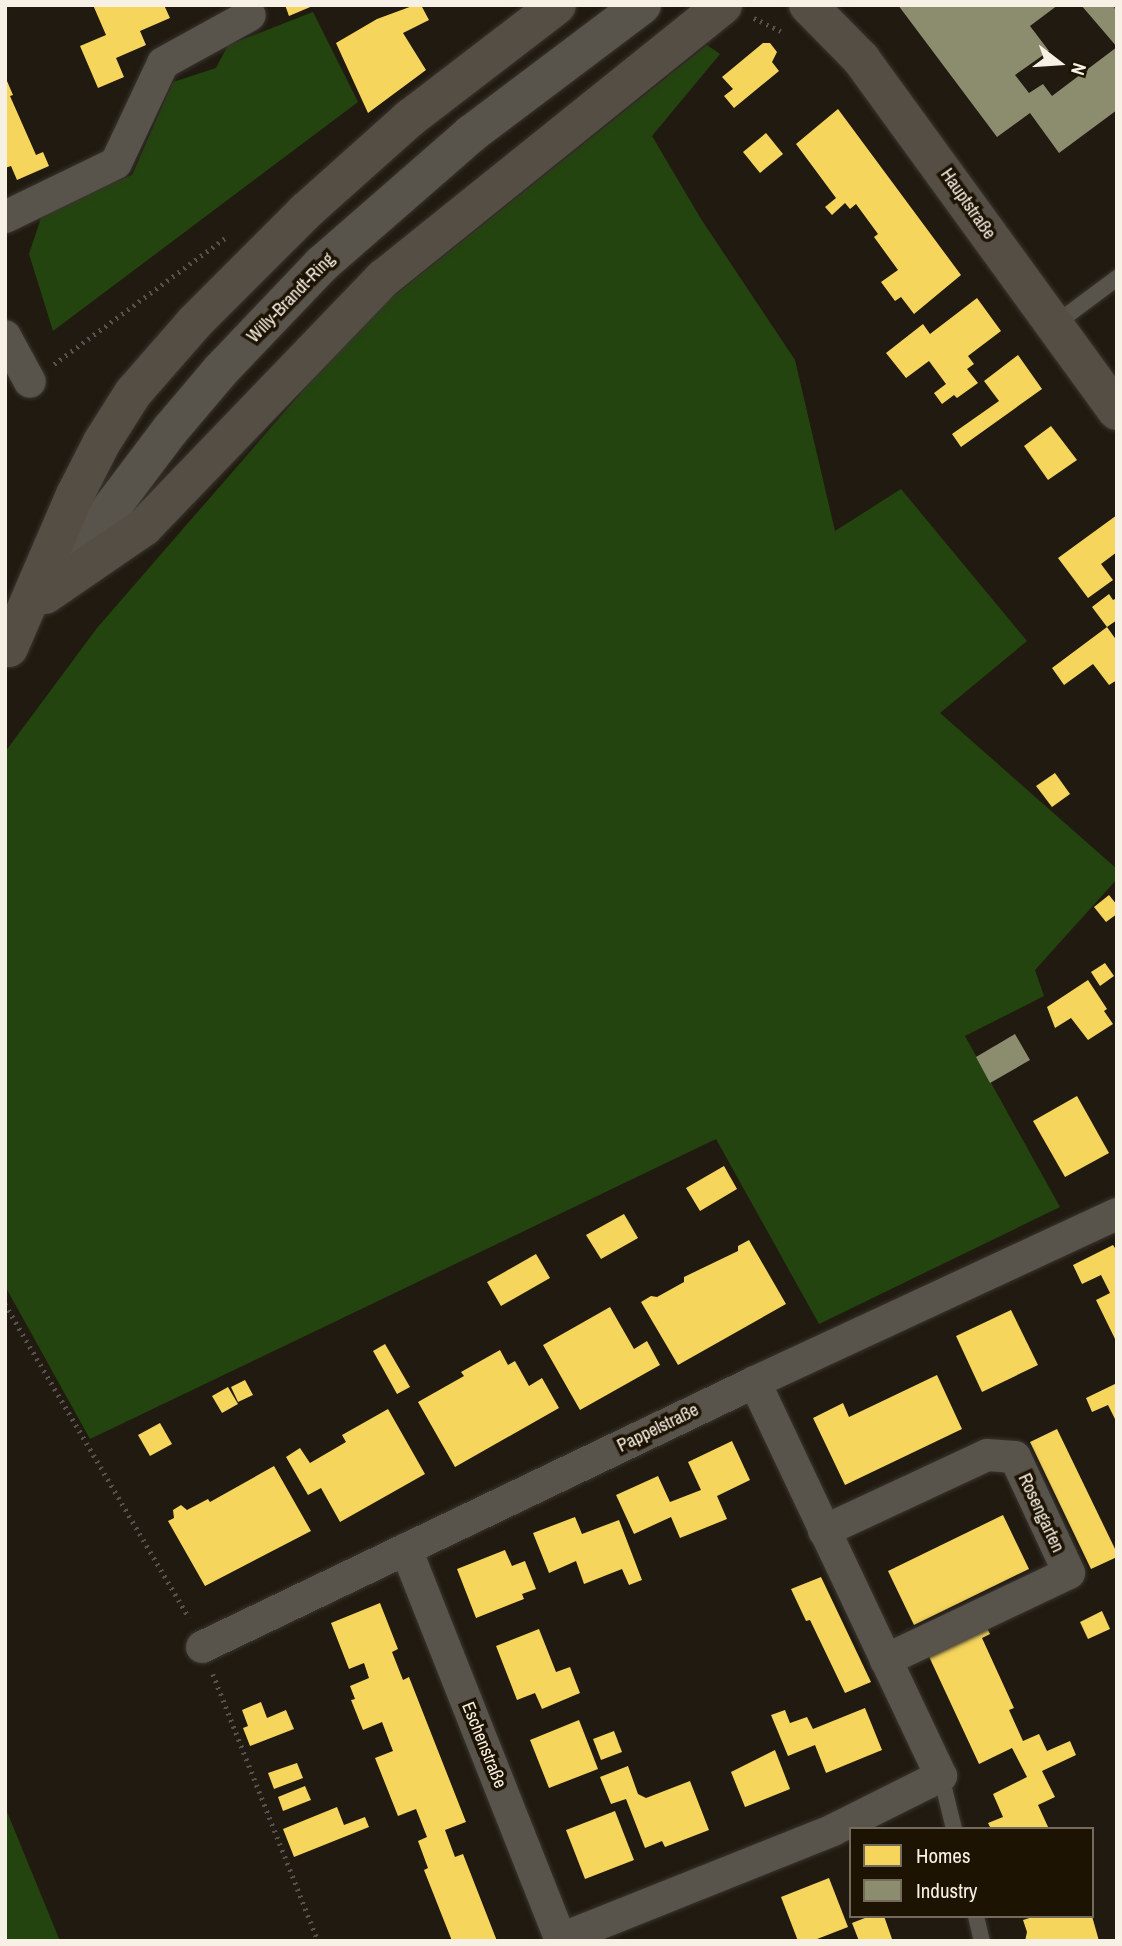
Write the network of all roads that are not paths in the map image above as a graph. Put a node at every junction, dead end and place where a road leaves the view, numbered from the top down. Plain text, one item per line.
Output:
1 (557, 5) edge
2 (642, 5) edge
3 (723, 5) edge
4 (808, 5) edge
5 (250, 15) dead end
6 (5, 217) edge
7 (1117, 278) edge
8 (1054, 325) junction
9 (5, 336) edge
10 (30, 382) dead end
11 (1117, 411) edge
12 (45, 595) junction
13 (7, 651) edge
14 (1117, 1214) edge
15 (755, 1382) junction
16 (824, 1531) junction
17 (406, 1549) junction
18 (202, 1647) road end
19 (886, 1660) junction
20 (941, 1776) junction
21 (954, 1827) edge
22 (976, 1918) edge
23 (561, 1940) edge
24 (982, 1941) edge

1 - 13 main road
2 - 12 street, Willy-Brandt-Ring
3 - 12 main road
4 - 8 main road, Hauptstraße
5 - 6 street
7 - 8 lane
8 - 11 main road, Hauptstraße
9 - 10 street
12 - 13 street, Willy-Brandt-Ring
14 - 15 street, Pappelstraße
15 - 16 street
15 - 17 street, Pappelstraße
16 - 19 street
16 - 19 street, Rosengarten
17 - 18 street, Pappelstraße
17 - 23 street, Eschenstraße
19 - 20 street
20 - 21 lane
20 - 23 street
22 - 24 lane

